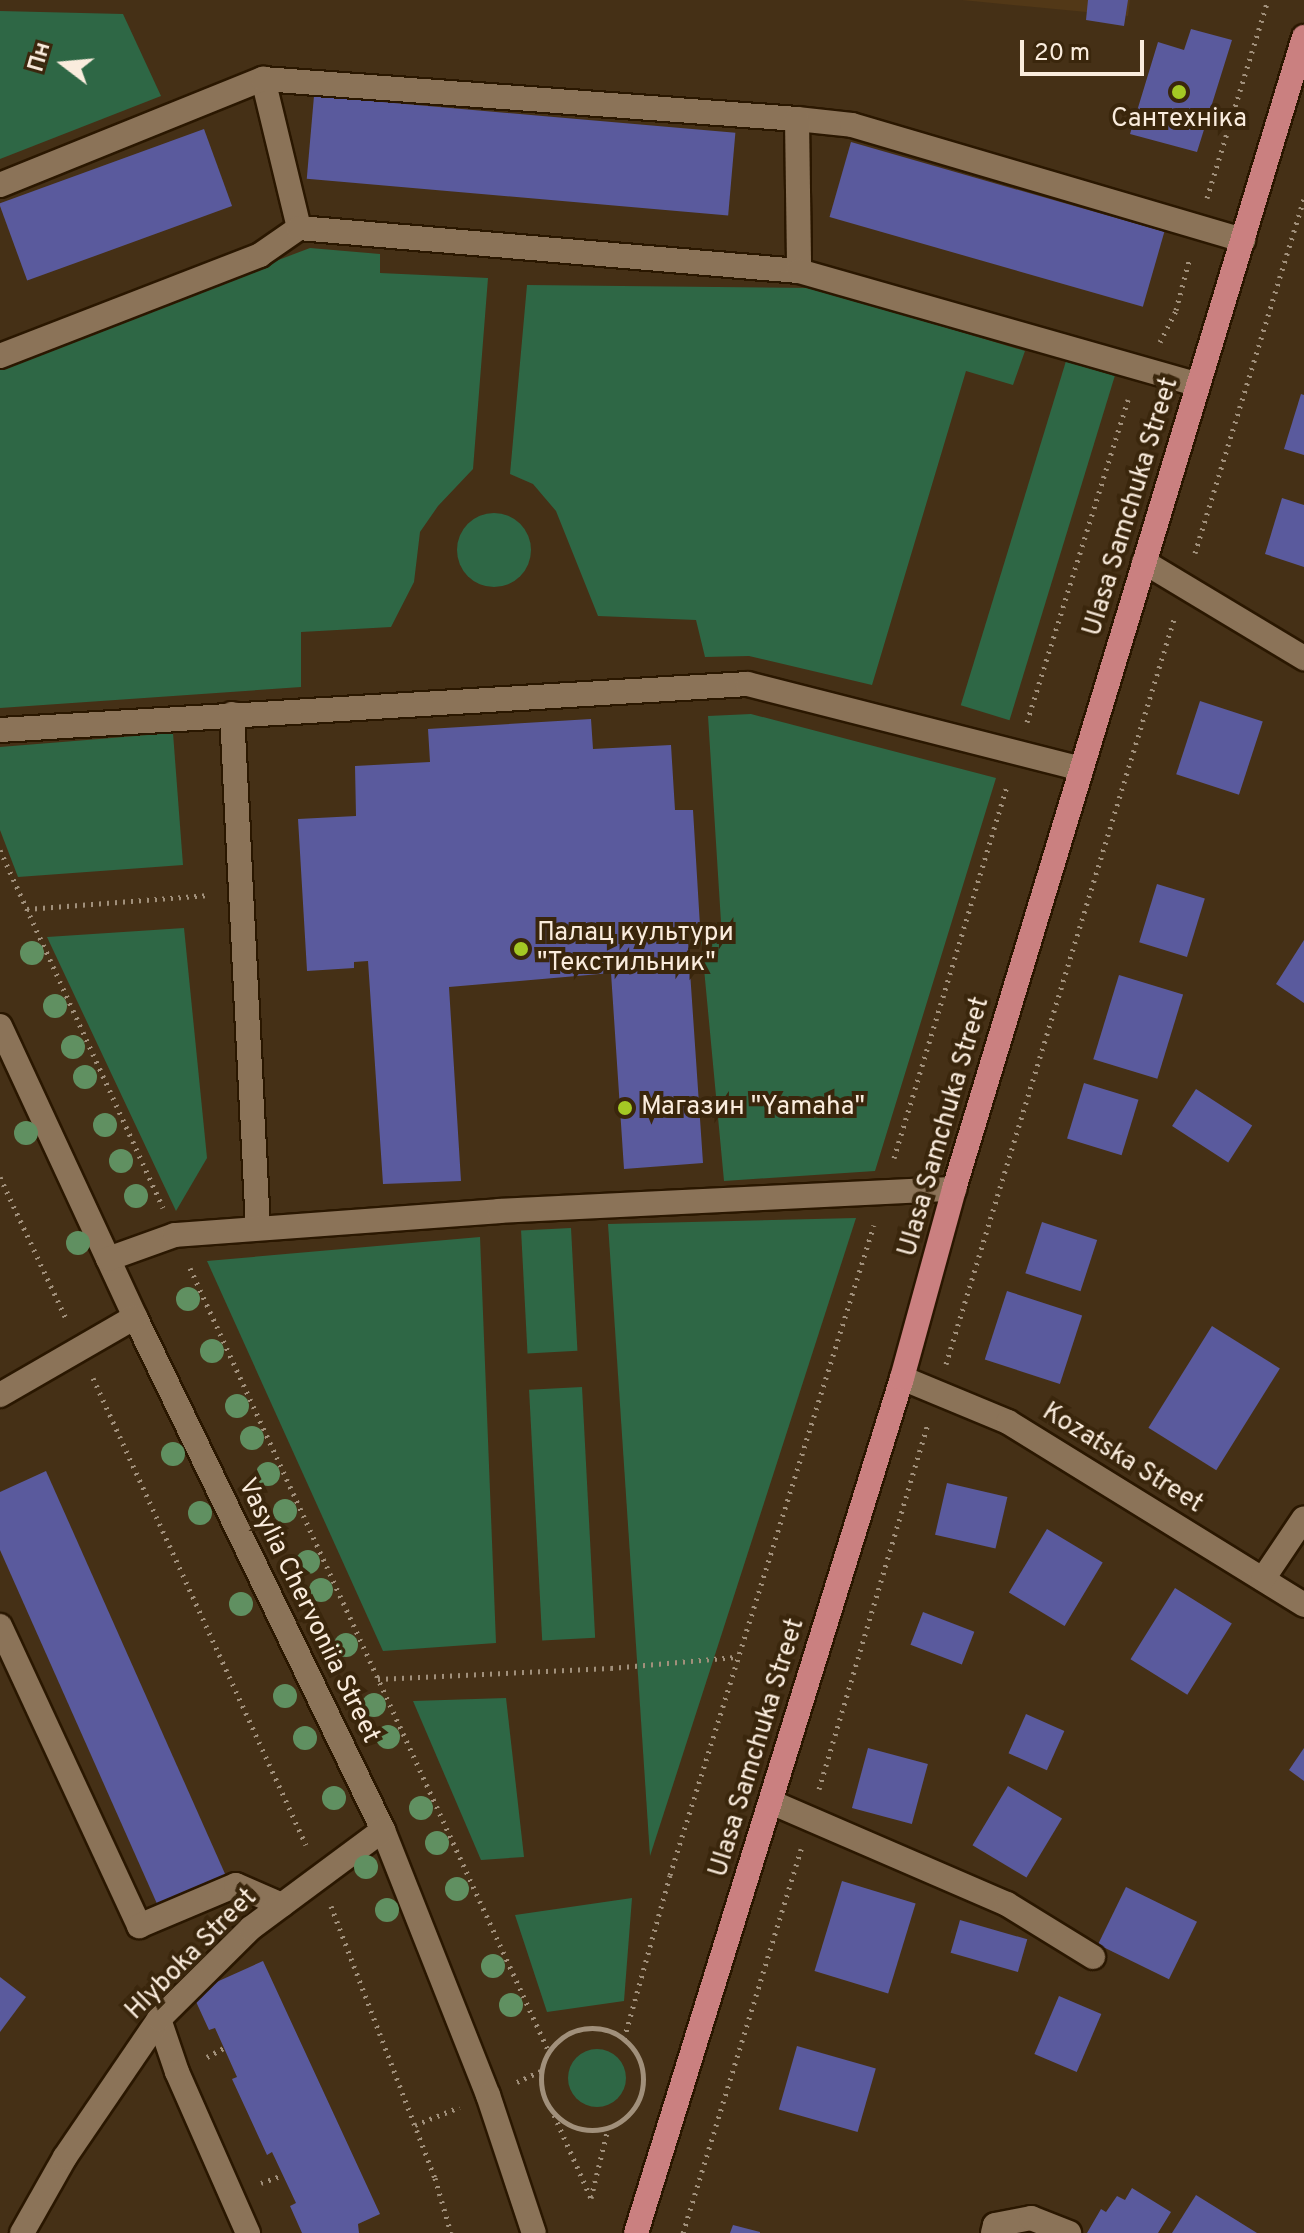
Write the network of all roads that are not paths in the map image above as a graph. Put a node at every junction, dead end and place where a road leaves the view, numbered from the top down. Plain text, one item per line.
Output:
1 (1304, 37) edge
2 (263, 79) junction
3 (797, 119) junction
4 (0, 185) edge
5 (299, 228) junction
6 (1243, 240) junction
7 (799, 271) junction
8 (0, 356) edge
9 (1198, 385) junction
10 (1144, 562) junction
11 (1304, 658) edge
12 (232, 714) junction
13 (0, 730) edge
14 (1081, 769) junction
15 (0, 1026) edge
16 (954, 1189) junction
17 (258, 1228) junction
18 (108, 1259) junction
19 (135, 1317) junction
20 (902, 1378) junction
21 (0, 1395) edge
22 (1304, 1518) edge
23 (1263, 1579) junction
24 (1304, 1605) edge
25 (0, 1626) edge
26 (771, 1802) junction
27 (383, 1830) junction
28 (282, 1905) junction
29 (1093, 1957) dead end
30 (159, 2019) junction
31 (22, 2233) edge
32 (248, 2233) edge
33 (534, 2233) edge
34 (636, 2233) edge
35 (993, 2233) edge
36 (1069, 2233) edge

1 - 6 main road, Ulasa Samchuka Street
2 - 3 street
2 - 4 street
2 - 5 street
3 - 6 street
3 - 7 street
5 - 7 street
5 - 8 street
6 - 9 main road, Ulasa Samchuka Street
7 - 9 street
9 - 10 main road, Ulasa Samchuka Street
10 - 11 street
10 - 14 main road, Ulasa Samchuka Street
12 - 13 street
12 - 14 street
12 - 17 street
14 - 16 main road, Ulasa Samchuka Street
15 - 18 street, Vasylia Chervoniia Street
16 - 17 street
16 - 20 main road, Ulasa Samchuka Street
17 - 18 street
18 - 19 street, Vasylia Chervoniia Street
19 - 21 street
19 - 27 street, Vasylia Chervoniia Street
20 - 23 street, Kozatska Street
20 - 26 main road, Ulasa Samchuka Street
22 - 23 street
23 - 24 street, Kozatska Street
25 - 28 street
26 - 29 street
26 - 34 main road, Ulasa Samchuka Street
27 - 28 street, Hlyboka Street
27 - 33 street, Vasylia Chervoniia Street
28 - 30 street, Hlyboka Street
30 - 31 street, Hlyboka Street
30 - 32 street
35 - 36 street

